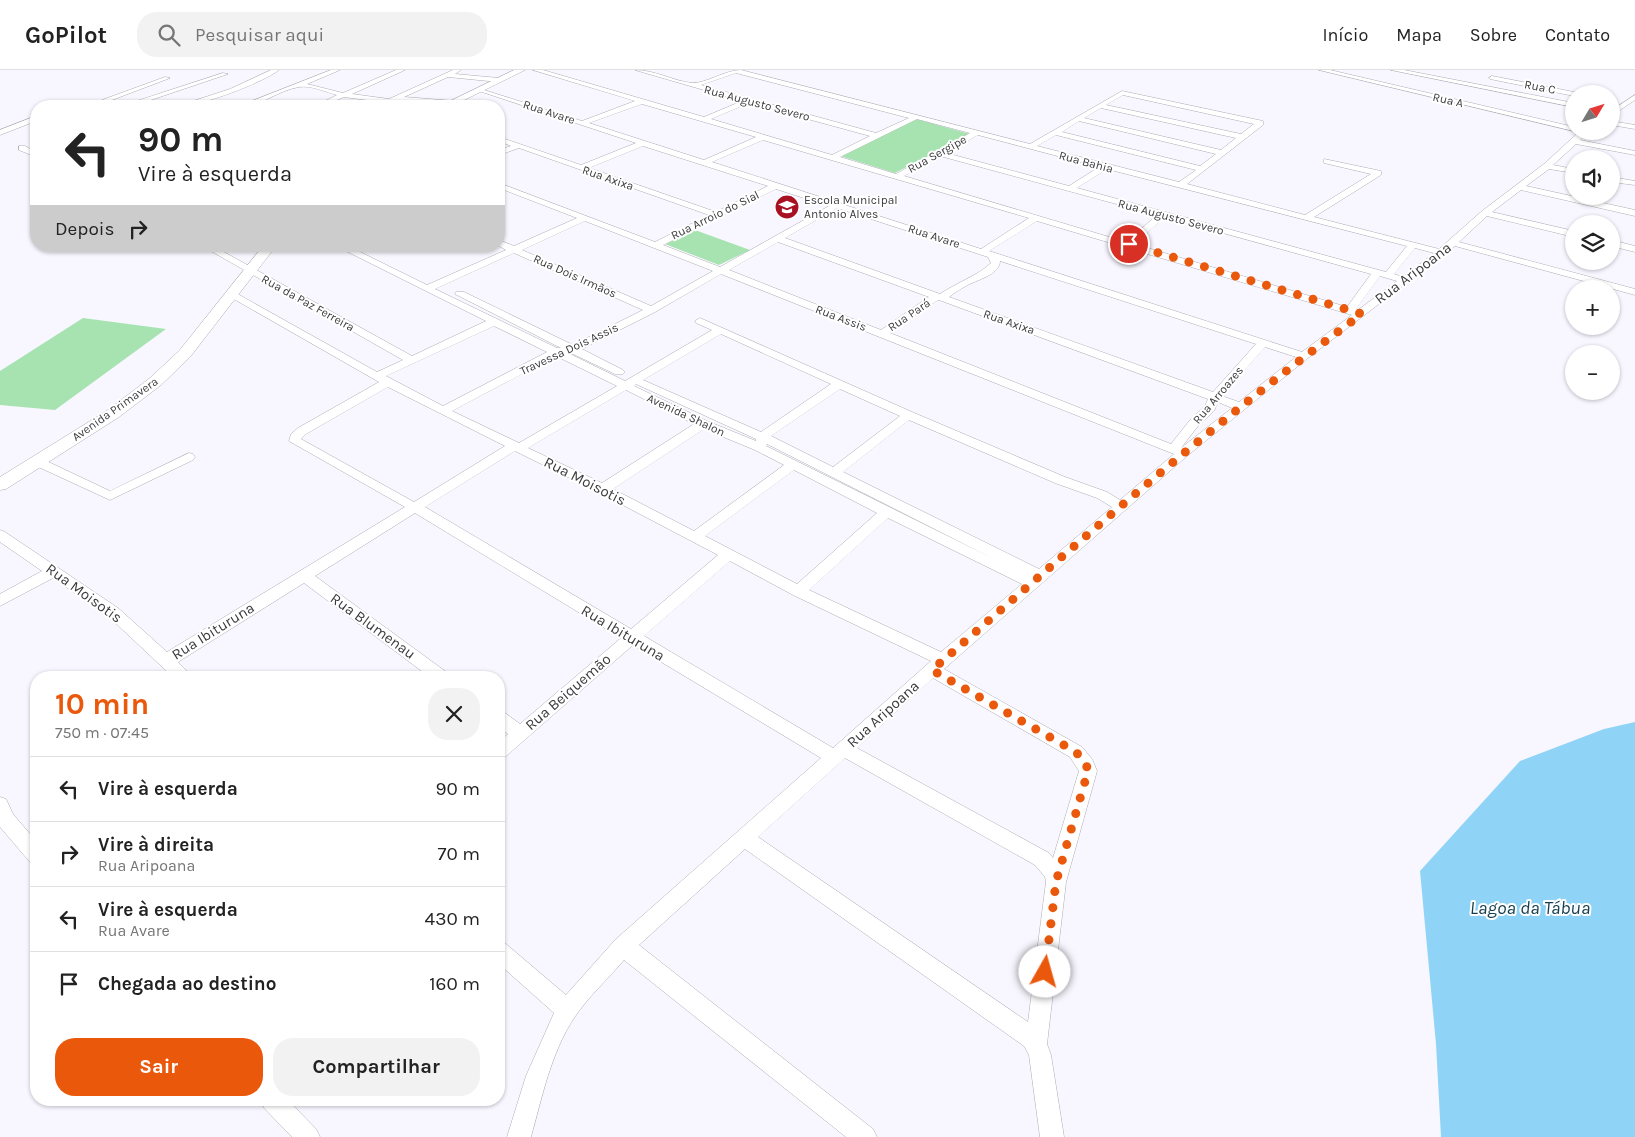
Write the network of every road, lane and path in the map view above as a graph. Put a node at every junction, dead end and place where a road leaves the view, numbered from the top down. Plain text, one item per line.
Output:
1 (276, 70) edge
2 (337, 70) edge
3 (402, 70) edge
4 (458, 70) edge
5 (521, 70) edge
6 (536, 70) edge
7 (638, 70) edge
8 (734, 70) edge
9 (1322, 70) edge
10 (1394, 70) edge
11 (1447, 70) edge
12 (225, 74) dead end
13 (448, 75) junction
14 (1485, 77) dead end
15 (166, 78) dead end
16 (499, 80) junction
17 (250, 82) junction
18 (267, 85) dead end
19 (300, 85) junction
20 (275, 86) dead end
21 (693, 86) junction
22 (1429, 86) junction
23 (291, 89) junction
24 (479, 90) junction
25 (1565, 92) edge
26 (343, 95) junction
27 (1635, 97) edge
28 (105, 100) edge
29 (146, 100) edge
30 (199, 100) edge
31 (260, 100) edge
32 (332, 100) edge
33 (392, 100) joint
34 (458, 100) edge
35 (643, 101) junction
36 (748, 101) junction
37 (1558, 102) junction
38 (1565, 103) edge
39 (1620, 103) edge
40 (1624, 104) junction
41 (1100, 106) junction
42 (1620, 107) edge
43 (1537, 115) junction
44 (916, 117) junction
45 (706, 119) junction
46 (1078, 119) junction
47 (30, 120) edge
48 (582, 123) junction
49 (1620, 124) edge
50 (1565, 127) edge
51 (1635, 127) edge
52 (1054, 132) junction
53 (0, 133) edge
54 (976, 133) junction
55 (877, 136) junction
56 (764, 137) junction
57 (1242, 137) junction
58 (1573, 140) edge
59 (1599, 140) edge
60 (505, 141) edge
61 (643, 143) junction
62 (518, 146) junction
63 (1030, 147) junction
64 (22, 148) dead end
65 (505, 151) edge
66 (30, 152) edge
67 (1223, 152) junction
68 (939, 153) junction
69 (1635, 153) edge
70 (834, 158) junction
71 (1327, 161) dead end
72 (704, 163) junction
73 (1105, 166) junction
74 (1547, 166) junction
75 (581, 168) junction
76 (1203, 169) junction
77 (1565, 169) edge
78 (898, 176) junction
79 (1620, 181) edge
80 (1635, 184) edge
81 (775, 186) junction
82 (1180, 186) junction
83 (505, 187) edge
84 (1520, 187) junction
85 (1069, 190) junction
86 (836, 205) junction
87 (1485, 213) junction
88 (1635, 213) edge
89 (717, 215) junction
90 (1162, 215) junction
91 (1037, 217) junction
92 (585, 218) junction
93 (1306, 218) junction
94 (1565, 232) edge
95 (776, 238) junction
96 (1453, 243) junction
97 (1129, 244) junction
98 (656, 245) junction
99 (1413, 245) junction
100 (1620, 245) edge
101 (505, 246) edge
102 (1635, 249) edge
103 (515, 250) junction
104 (217, 252) edge
105 (265, 252) edge
106 (353, 252) edge
107 (375, 252) edge
108 (982, 252) junction
109 (1440, 252) junction
110 (992, 256) junction
111 (249, 269) junction
112 (720, 270) junction
113 (1377, 273) junction
114 (1388, 276) junction
115 (1404, 280) junction
116 (440, 283) junction
117 (428, 288) junction
118 (1635, 292) edge
119 (458, 293) junction
120 (230, 294) junction
121 (939, 297) junction
122 (447, 298) junction
123 (651, 310) junction
124 (1356, 312) junction
125 (700, 321) dead end
126 (492, 322) junction
127 (719, 331) junction
128 (882, 334) junction
129 (1263, 343) junction
130 (574, 349) junction
131 (555, 352) junction
132 (1304, 356) junction
133 (410, 360) junction
134 (382, 379) junction
135 (629, 383) junction
136 (839, 384) junction
137 (1215, 396) junction
138 (673, 397) junction
139 (662, 404) junction
140 (1242, 407) junction
141 (443, 411) junction
142 (908, 415) junction
143 (703, 424) junction
144 (760, 442) junction
145 (517, 447) junction
146 (1179, 451) junction
147 (189, 457) dead end
148 (36, 462) junction
149 (802, 466) junction
150 (832, 473) junction
151 (0, 484) edge
152 (603, 489) junction
153 (875, 500) junction
154 (1121, 506) junction
155 (414, 507) junction
156 (886, 512) junction
157 (0, 535) edge
158 (695, 537) junction
159 (728, 554) junction
160 (54, 571) junction
161 (304, 575) junction
162 (1036, 579) junction
163 (798, 591) junction
164 (0, 601) edge
165 (632, 638) junction
166 (166, 661) junction
167 (938, 665) junction
168 (177, 671) edge
169 (434, 671) edge
170 (505, 723) edge
171 (520, 734) junction
172 (505, 747) edge
173 (839, 753) junction
174 (0, 805) edge
175 (745, 839) junction
176 (30, 848) edge
177 (1056, 882) junction
178 (624, 946) junction
179 (505, 955) edge
180 (567, 1010) junction
181 (1036, 1044) junction
182 (278, 1106) edge
183 (308, 1137) edge
184 (519, 1137) edge
185 (865, 1137) edge
186 (1052, 1137) edge

1 - 17 street
2 - 19 street
3 - 26 street
4 - 13 street
5 - 16 street
6 - 35 street
7 - 21 street, Rua Augusto Severo
8 - 21 street
8 - 44 street, Rua Bahia
9 - 22 street, Rua A
10 - 22 street
11 - 22 street
12 - 29 street
13 - 16 street
13 - 33 street
14 - 25 street, Rua C
15 - 28 street
16 - 24 street
17 - 18 street
17 - 30 street
19 - 23 street
19 - 26 street
20 - 23 street
21 - 36 street, Rua Augusto Severo
22 - 37 street
22 - 43 street, Rua A
23 - 31 street
24 - 34 street
24 - 48 street, Rua Avare
26 - 32 street
26 - 33 street
27 - 40 street
35 - 45 street
35 - 48 street
36 - 45 street
36 - 55 street, Rua Augusto Severo
37 - 38 street
37 - 43 street
39 - 40 street
40 - 42 street
41 - 46 street
41 - 57 street
41 - 57 street
43 - 50 street, Rua A
44 - 54 street, Rua Bahia
44 - 55 street
45 - 56 street
46 - 52 street
46 - 67 street
47 - 53 street
48 - 61 street, Rua Avare
49 - 51 street
52 - 63 street
52 - 76 street
54 - 63 street, Rua Bahia
54 - 68 street, Rua Sergipe
55 - 70 street
56 - 70 street
56 - 72 street
57 - 67 street
58 - 74 street, Rua Aripoana
59 - 69 street, Rua A
60 - 62 street, Rua Axixa
61 - 72 street, Rua Avare
61 - 75 street
62 - 65 street
62 - 75 street, Rua Axixa
63 - 73 street, Rua Bahia
64 - 66 street
67 - 76 street
68 - 78 street, Rua Sergipe
68 - 85 street, Rua Augusto Severo
70 - 78 street
71 - 93 street
72 - 81 street, Rua Avare
73 - 82 street, Rua Bahia
73 - 85 street
74 - 77 street
74 - 84 street, Rua Aripoana
75 - 89 street, Rua Axixa
76 - 82 street
78 - 91 street
79 - 80 street
81 - 86 street, Rua Avare
81 - 89 street, Rua Arroio do Sial
82 - 93 street, Rua Bahia
83 - 92 street, Rua Assis
84 - 87 street, Rua Aripoana
84 - 88 street
85 - 90 street, Rua Augusto Severo
86 - 95 street, Travessa Dois Assis
86 - 108 street, Rua Avare
87 - 94 street
87 - 96 street, Rua Aripoana
89 - 98 street, Rua Arroio do Sial
90 - 97 street
90 - 113 street, Rua Augusto Severo
91 - 97 street
91 - 108 street
92 - 98 street, Rua Assis
92 - 103 street
93 - 99 street, Rua Bahia
95 - 112 street, Travessa Dois Assis
95 - 121 street, Rua Axixa
96 - 109 street, Rua Aripoana
96 - 118 street
97 - 124 street
98 - 112 street, Rua Assis
99 - 109 street, Rua Bahia
99 - 114 street
100 - 102 street
101 - 103 street, Rua Dois Irmãos
103 - 116 street
103 - 123 street, Rua Dois Irmãos
104 - 111 street, Rua da Paz Ferreira
105 - 111 street, Avenida Primavera
106 - 117 street, Avenida Shalon
107 - 116 street, Avenida Shalon
108 - 110 street, Rua Avare
109 - 115 street, Rua Aripoana
110 - 121 street, Rua Pará
110 - 129 street, Rua Avare
111 - 120 street, Avenida Primavera
111 - 133 street, Rua da Paz Ferreira
112 - 123 street, Travessa Dois Assis
112 - 128 street, Rua Assis
113 - 114 street, Rua Augusto Severo
113 - 124 street
114 - 115 street, Rua Augusto Severo
115 - 124 street, Rua Aripoana
116 - 117 street
116 - 119 street, Avenida Shalon
117 - 122 street, Avenida Shalon
119 - 122 street
119 - 130 street, Avenida Shalon
120 - 134 street, Rua Moisotis
120 - 148 street, Avenida Primavera
121 - 128 street, Rua Pará
121 - 137 street, Rua Axixa
122 - 126 street, Avenida Shalon
123 - 130 street, Travessa Dois Assis
124 - 132 street, Rua Aripoana
125 - 127 street
126 - 131 street, Avenida Shalon
126 - 133 street
127 - 135 street, Rua Ibituruna
127 - 136 street
128 - 146 street, Rua Assis
129 - 132 street, Rua Avare
129 - 137 street, Rua Arroazes
130 - 131 street, Travessa Dois Assis
130 - 135 street, Avenida Shalon
131 - 135 street, Avenida Shalon
131 - 141 street, Travessa Dois Assis
132 - 140 street, Rua Aripoana
133 - 134 street
134 - 141 street, Rua Moisotis
134 - 155 street, Rua Ibituruna
135 - 138 street, Avenida Shalon
135 - 139 street, Avenida Shalon
135 - 145 street, Rua Ibituruna
136 - 142 street
136 - 144 street
137 - 140 street, Rua Axixa
137 - 146 street, Rua Arroazes
138 - 139 street
138 - 144 street, Avenida Shalon
139 - 143 street, Avenida Shalon
140 - 146 street, Rua Aripoana
141 - 145 street, Rua Moisotis
142 - 150 street
142 - 154 street
143 - 144 street, Avenida Shalon
143 - 152 street
144 - 149 street, Avenida Shalon
144 - 149 street, Avenida Shalon
145 - 152 street, Rua Moisotis
145 - 155 street, Rua Ibituruna
146 - 154 street, Rua Aripoana
147 - 148 street
148 - 151 street, Avenida Primavera
149 - 150 street, Avenida Shalon
149 - 153 street, Avenida Shalon
149 - 158 street
150 - 153 street, Avenida Shalon
152 - 158 street, Rua Moisotis
153 - 156 street, Avenida Shalon
153 - 162 street, Avenida Shalon
154 - 162 street, Rua Aripoana
155 - 161 street, Rua Ibituruna
155 - 165 street, Rua Ibituruna
156 - 162 street, Avenida Shalon
156 - 163 street
157 - 160 street, Rua Moisotis
158 - 159 street, Rua Moisotis
159 - 163 street, Rua Moisotis
159 - 165 street, Rua Beiquemão
160 - 164 street
160 - 166 street, Rua Moisotis
161 - 166 street, Rua Ibituruna
161 - 169 street, Rua Blumenau
162 - 167 street, Rua Aripoana
163 - 167 street, Rua Moisotis
165 - 171 street, Rua Beiquemão
165 - 173 street, Rua Ibituruna
166 - 168 street, Rua Moisotis
167 - 173 street, Rua Aripoana
167 - 177 street, Rua Moisotis
170 - 171 street
171 - 172 street, Rua Beiquemão
173 - 175 street, Rua Aripoana
173 - 177 street, Rua Ibituruna
174 - 176 street
175 - 178 street, Rua Aripoana
175 - 181 street
177 - 181 street
178 - 180 street, Rua Aripoana
178 - 185 street
179 - 180 street
180 - 184 street, Rua Aripoana
181 - 186 street
182 - 183 street

